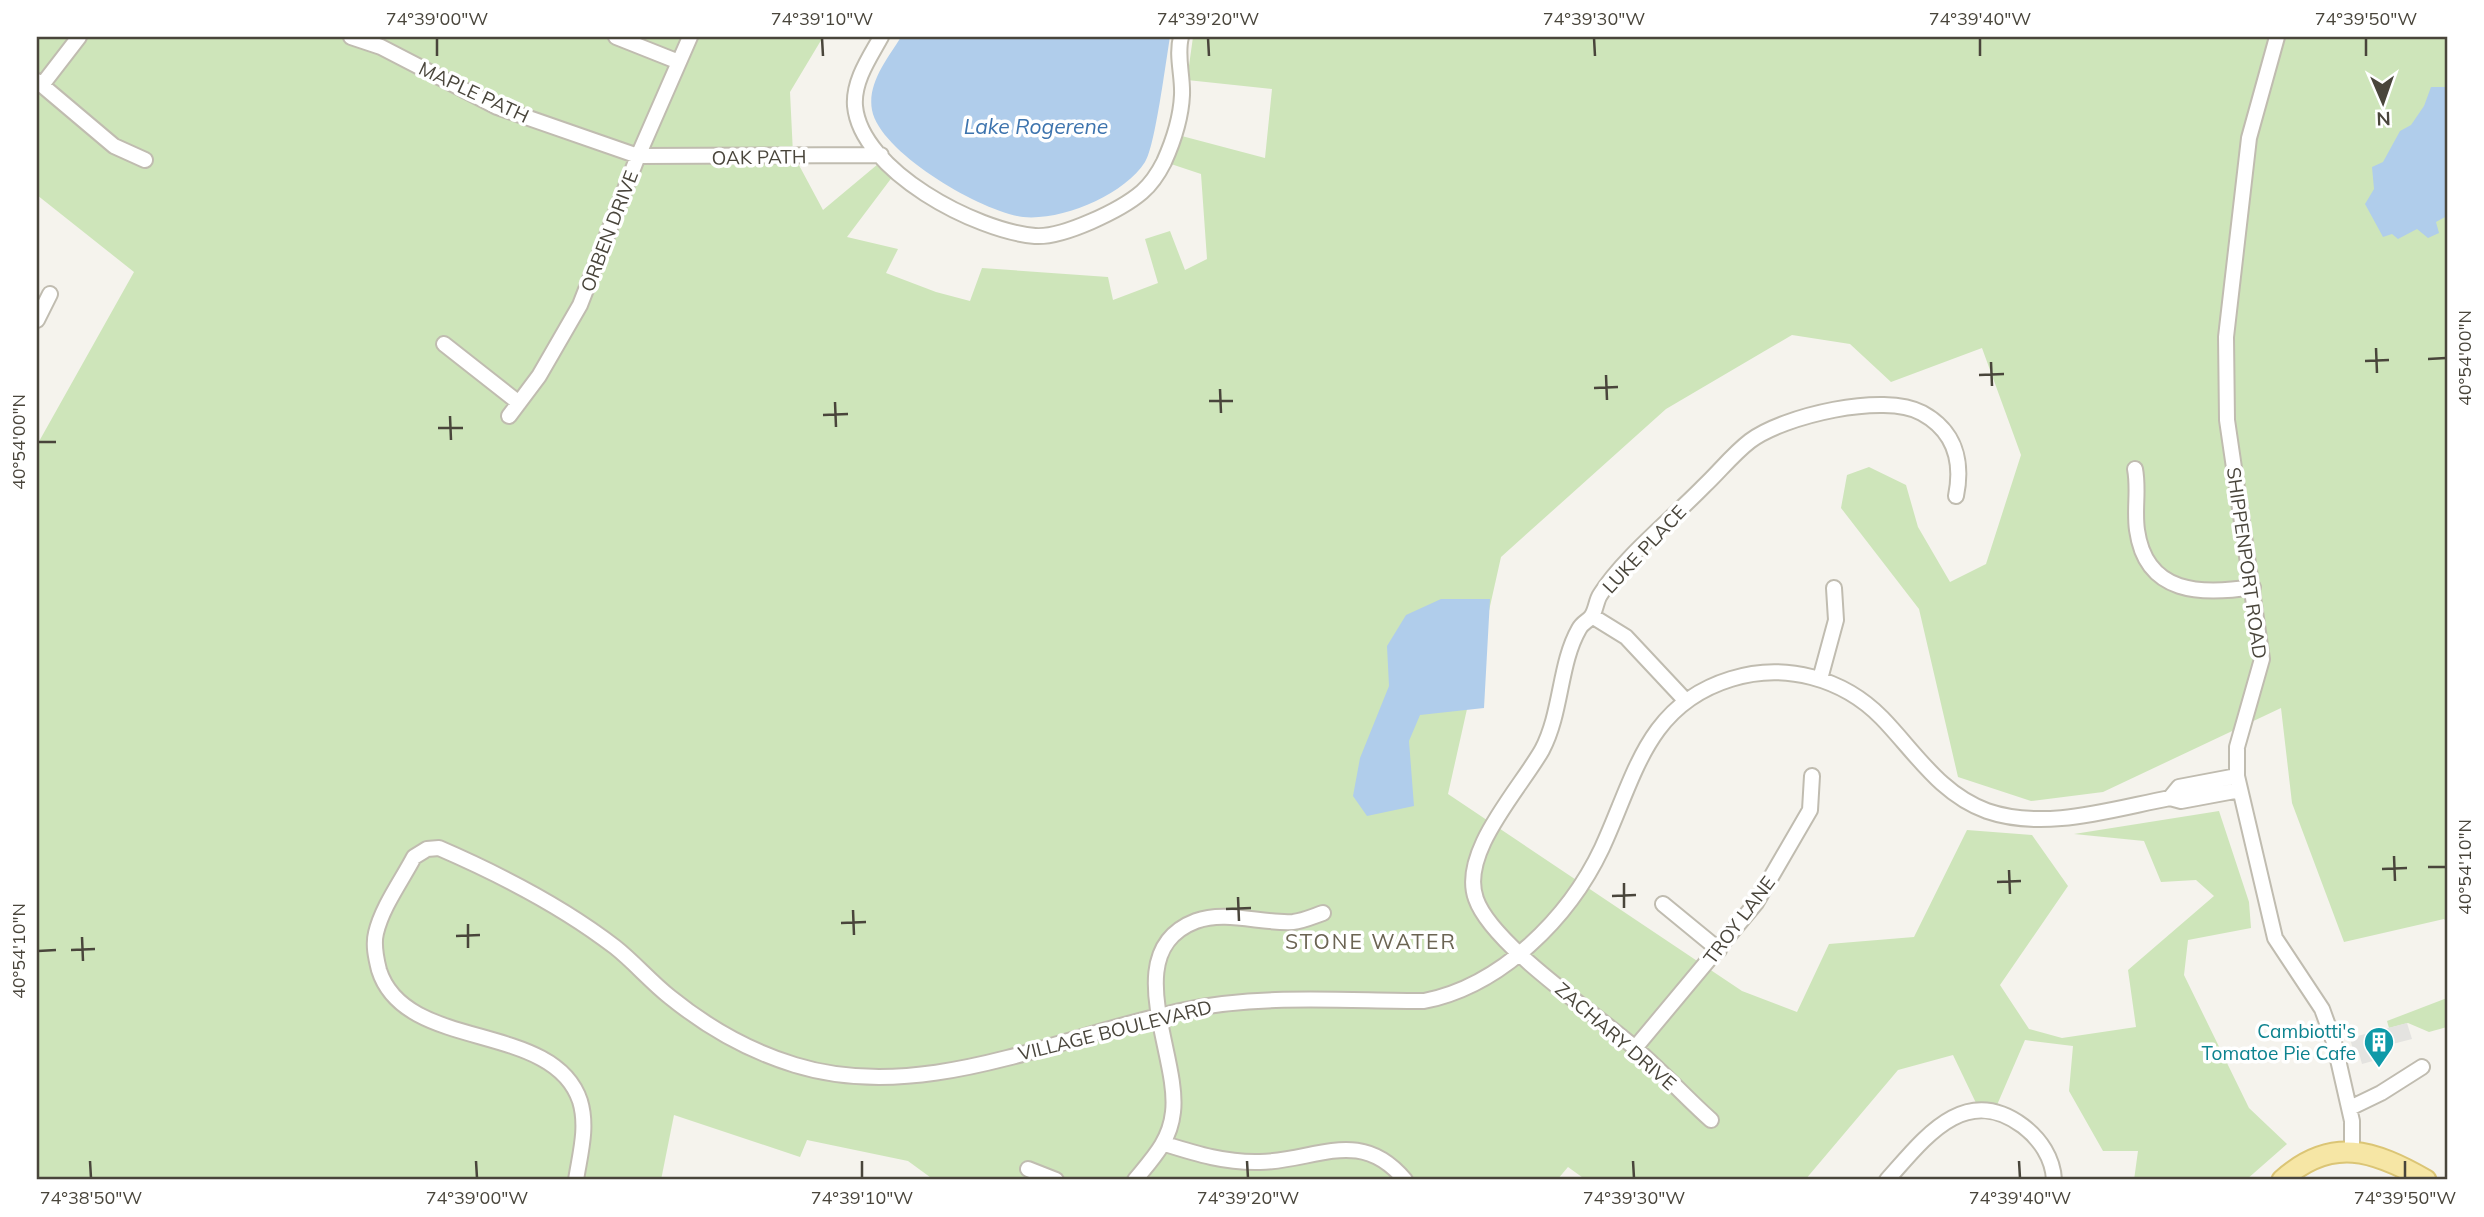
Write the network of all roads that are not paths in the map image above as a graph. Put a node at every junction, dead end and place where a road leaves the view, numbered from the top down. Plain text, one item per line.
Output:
1 (79, 37) edge
2 (351, 37) edge
3 (616, 37) edge
4 (690, 37) edge
5 (881, 37) edge
6 (1181, 37) edge
7 (2277, 37) edge
8 (679, 62) junction
9 (39, 83) edge
10 (881, 155) junction
11 (638, 156) junction
12 (145, 160) dead end
13 (50, 294) dead end
14 (37, 320) edge
15 (444, 344) dead end
16 (519, 403) junction
17 (509, 416) dead end
18 (2135, 469) dead end
19 (1956, 496) dead end
20 (2253, 587) junction
21 (1834, 589) dead end
22 (1592, 616) junction
23 (1819, 679) junction
24 (1685, 700) junction
25 (1812, 776) dead end
26 (2238, 783) junction
27 (1663, 904) dead end
28 (1323, 913) dead end
29 (1719, 950) junction
30 (1521, 953) junction
31 (1159, 1016) junction
32 (1636, 1048) junction
33 (2423, 1067) dead end
34 (2350, 1108) junction
35 (1711, 1121) dead end
36 (1165, 1144) junction
37 (2352, 1152) junction
38 (1028, 1169) dead end
39 (576, 1180) edge
40 (1056, 1180) edge
41 (1135, 1180) edge
42 (1405, 1180) edge
43 (1887, 1180) edge
44 (2054, 1180) edge
45 (2282, 1180) edge
46 (2426, 1180) edge

1 - 9 street
2 - 11 street, MAPLE PATH
3 - 8 street
4 - 8 street, ORBEN DRIVE
5 - 10 street
6 - 10 street
7 - 20 street, SHIPPENPORT ROAD
8 - 11 street, ORBEN DRIVE
9 - 12 street
10 - 11 street, OAK PATH
11 - 16 street, ORBEN DRIVE
13 - 14 street
15 - 16 street
16 - 17 street, ORBEN DRIVE
18 - 20 street
19 - 22 street, LUKE PLACE
20 - 26 street, SHIPPENPORT ROAD
21 - 23 street
22 - 24 street
22 - 30 street, LUKE PLACE
23 - 24 street, VILLAGE BOULEVARD
23 - 26 street, VILLAGE BOULEVARD
24 - 30 street, VILLAGE BOULEVARD
25 - 29 street, TROY LANE
26 - 34 street, SHIPPENPORT ROAD
27 - 29 street
28 - 31 street
29 - 32 street, TROY LANE
30 - 31 street, VILLAGE BOULEVARD
30 - 32 street, ZACHARY DRIVE
31 - 36 street
31 - 39 street, VILLAGE BOULEVARD
32 - 35 street, ZACHARY DRIVE
33 - 34 street
34 - 37 street, SHIPPENPORT ROAD
36 - 41 street
36 - 42 street
37 - 45 main road
37 - 46 main road
38 - 40 street
43 - 44 street

